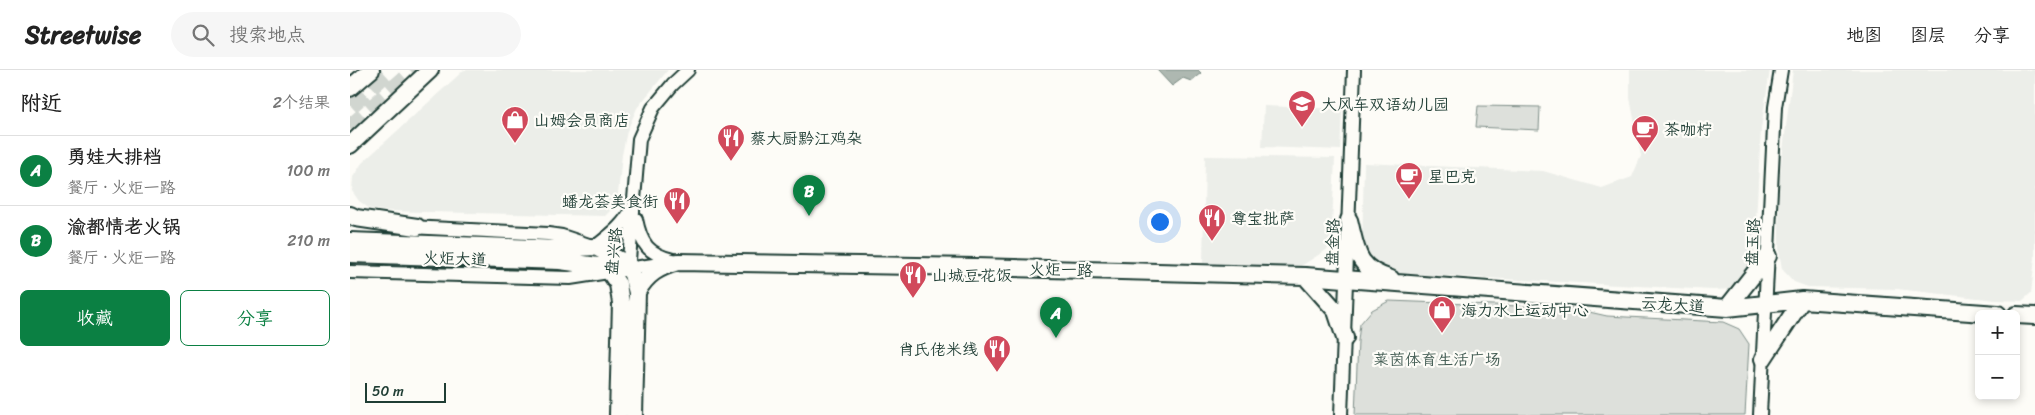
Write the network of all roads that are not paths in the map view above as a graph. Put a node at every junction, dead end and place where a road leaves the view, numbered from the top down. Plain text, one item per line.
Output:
1 (371, 70) edge
2 (430, 70) edge
3 (688, 70) edge
4 (1354, 70) edge
5 (1781, 70) edge
6 (350, 88) edge
7 (350, 145) edge
8 (634, 205) junction
9 (350, 215) edge
10 (1349, 220) junction
11 (350, 224) edge
12 (417, 227) junction
13 (350, 241) edge
14 (595, 247) junction
15 (350, 254) edge
16 (559, 255) junction
17 (1768, 256) junction
18 (678, 262) junction
19 (630, 267) junction
20 (350, 272) edge
21 (608, 272) junction
22 (1305, 276) junction
23 (1347, 280) junction
24 (1408, 284) junction
25 (637, 292) junction
26 (1802, 300) junction
27 (621, 303) junction
28 (1766, 304) junction
29 (1727, 308) junction
30 (1975, 312) edge
31 (2020, 315) edge
32 (2035, 316) edge
33 (1345, 338) junction
34 (1763, 359) junction
35 (618, 415) edge
36 (634, 415) edge
37 (1341, 415) edge
38 (1760, 415) edge

1 - 6 main road
2 - 7 main road
3 - 8 street, 盘兴路
4 - 10 street, 盘金路
5 - 17 street, 盘玉路
8 - 14 street
8 - 18 street
8 - 19 street, 盘兴路
9 - 12 main road
10 - 23 street, 盘金路
10 - 24 main road
11 - 12 street
12 - 14 street
13 - 16 main road, 火炬大道
14 - 16 main road
14 - 19 main road
15 - 16 main road, 火炬大道
16 - 21 main road
17 - 28 street, 盘玉路
17 - 29 main road
18 - 19 street
18 - 22 main road, 火炬一路
18 - 25 main road, 火炬一路
19 - 21 street
19 - 25 main road
19 - 27 street, 盘兴路
20 - 21 street
21 - 27 main road
22 - 23 main road, 火炬一路
22 - 33 main road
23 - 24 main road, 云龙大道
23 - 33 street, 盘金路
24 - 29 main road, 云龙大道
25 - 36 main road
26 - 28 main road, 云龙大道
26 - 30 main road, 云龙大道
26 - 34 main road
27 - 35 main road
28 - 29 main road, 云龙大道
28 - 34 street, 盘玉路
31 - 32 main road
33 - 37 street, 盘金路
34 - 38 street, 盘玉路

